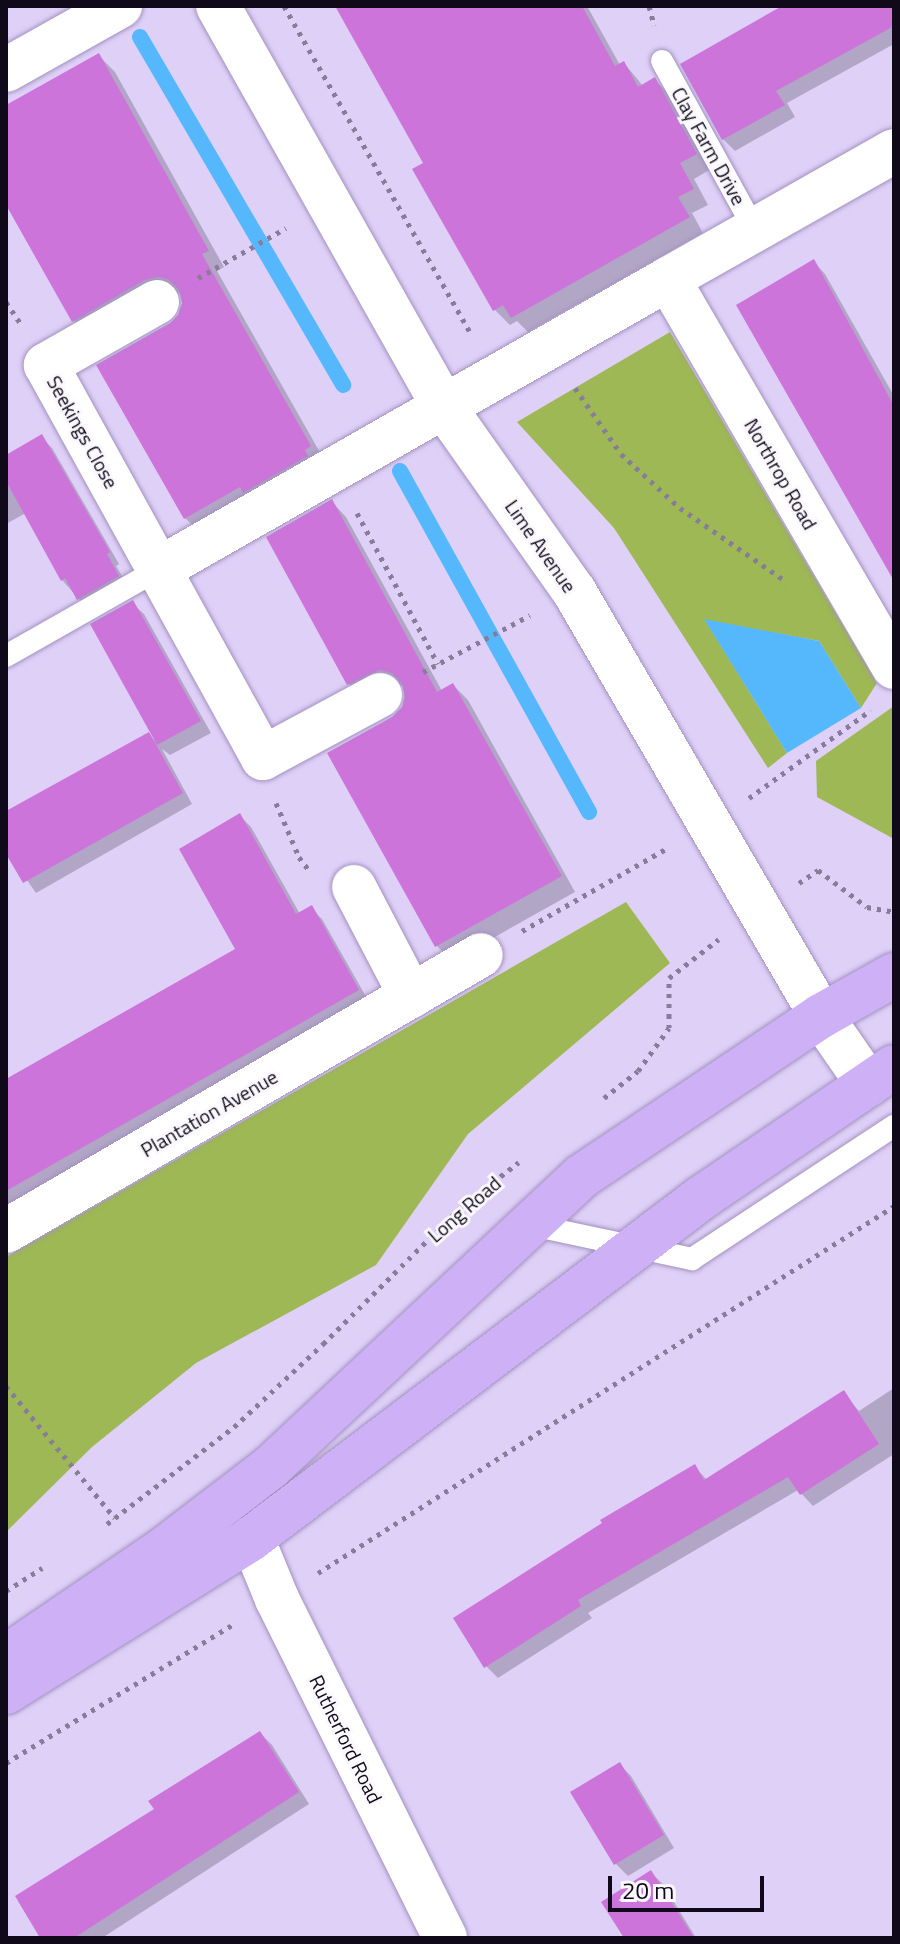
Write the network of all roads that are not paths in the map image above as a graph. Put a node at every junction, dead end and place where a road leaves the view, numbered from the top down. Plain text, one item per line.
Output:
1 (120, 6) edge
2 (218, 6) edge
3 (662, 61) dead end
4 (6, 70) edge
5 (894, 151) edge
6 (755, 230) junction
7 (668, 279) junction
8 (157, 302) dead end
9 (444, 407) junction
10 (159, 569) junction
11 (6, 656) edge
12 (893, 667) edge
13 (380, 695) dead end
14 (354, 887) road end
15 (481, 955) road end
16 (894, 975) edge
17 (411, 996) junction
18 (821, 1016) junction
19 (881, 1076) edge
20 (894, 1126) edge
21 (532, 1225) junction
22 (6, 1231) edge
23 (635, 1248) junction
24 (252, 1538) junction
25 (6, 1657) edge
26 (6, 1692) edge
27 (445, 1938) edge

1 - 4 street
2 - 9 street, Lime Avenue
3 - 6 lane, Clay Farm Drive
5 - 6 street
6 - 7 street
7 - 9 street
7 - 12 street, Northrop Road
8 - 10 street, Seekings Close
9 - 10 street
9 - 18 street, Lime Avenue
10 - 11 lane
10 - 13 street, Seekings Close
14 - 17 street
15 - 17 street, Plantation Avenue
16 - 18 main road
17 - 22 street, Plantation Avenue
18 - 19 street, Lime Avenue
18 - 21 main road
19 - 23 main road
20 - 23 lane
21 - 23 lane
21 - 25 main road
23 - 24 main road
24 - 26 main road
24 - 27 street, Rutherford Road

